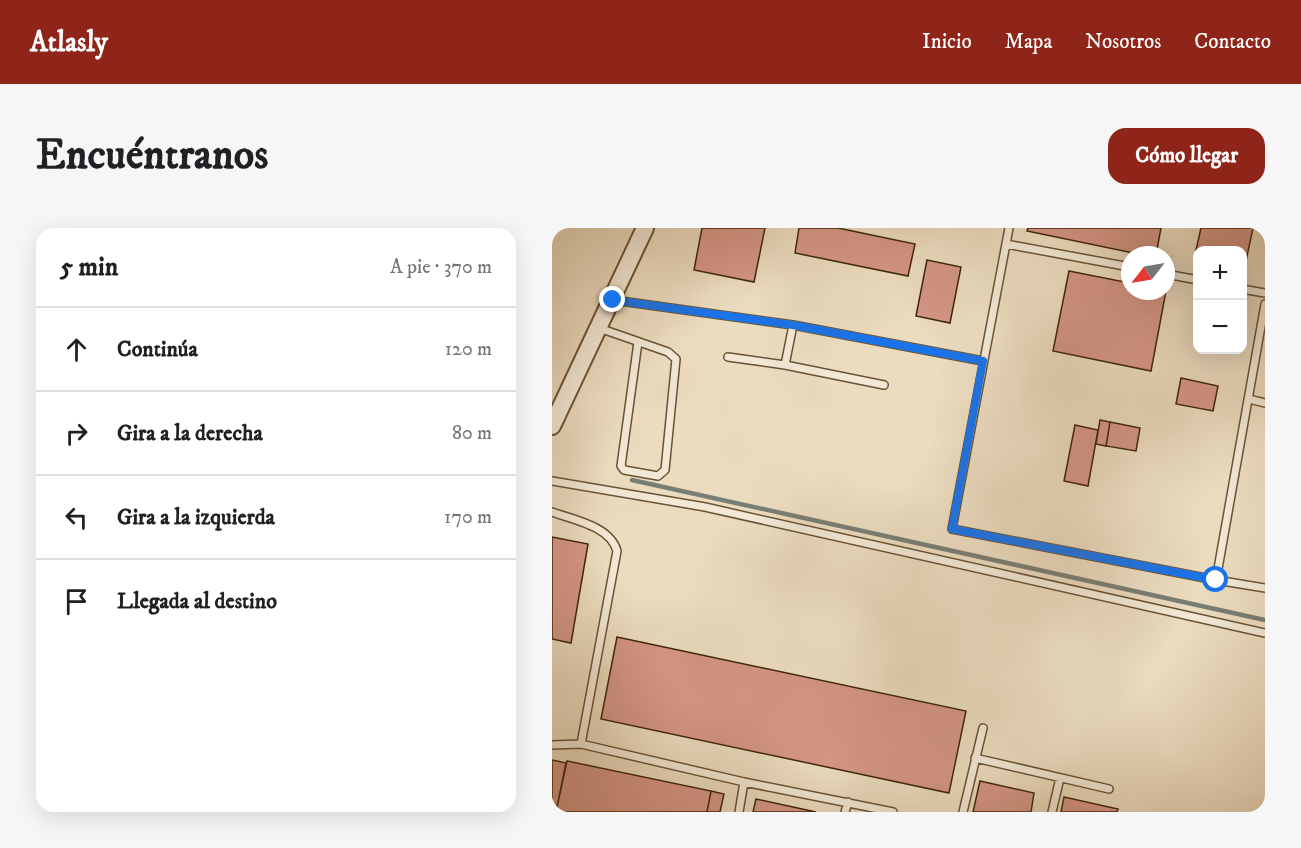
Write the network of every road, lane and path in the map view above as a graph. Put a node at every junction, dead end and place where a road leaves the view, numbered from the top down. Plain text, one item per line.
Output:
1 (645, 228) edge
2 (1009, 228) edge
3 (1006, 244) junction
4 (1121, 265) edge
5 (1175, 276) edge
6 (1193, 279) edge
7 (1247, 290) edge
8 (1265, 293) edge
9 (613, 300) junction
10 (1265, 304) edge
11 (793, 325) junction
12 (599, 328) junction
13 (638, 342) junction
14 (728, 357) dead end
15 (983, 361) junction
16 (784, 365) junction
17 (884, 385) dead end
18 (1249, 399) junction
19 (1265, 403) edge
20 (552, 426) edge
21 (552, 481) edge
22 (552, 512) edge
23 (1216, 580) junction
24 (1265, 588) edge
25 (1265, 633) edge
26 (983, 729) dead end
27 (581, 744) junction
28 (552, 745) edge
29 (975, 758) junction
30 (1060, 778) junction
31 (744, 782) junction
32 (1109, 789) dead end
33 (848, 802) junction
34 (739, 812) edge
35 (845, 812) edge
36 (893, 812) edge
37 (963, 812) edge
38 (1052, 812) edge

1 - 9 street
2 - 3 lane
3 - 4 lane
3 - 15 lane
5 - 6 lane
7 - 8 lane
9 - 11 lane
9 - 12 street
10 - 18 lane
11 - 15 lane
11 - 16 lane
12 - 13 lane
12 - 20 street
13 - 13 lane
14 - 16 lane
15 - 23 lane
16 - 17 lane
18 - 19 lane
18 - 23 lane
21 - 25 lane
22 - 27 lane
23 - 24 lane
26 - 29 lane
27 - 28 lane
27 - 31 lane
29 - 30 lane
29 - 37 lane
30 - 32 lane
30 - 38 lane
31 - 33 lane
31 - 34 lane
33 - 35 lane
33 - 36 lane

